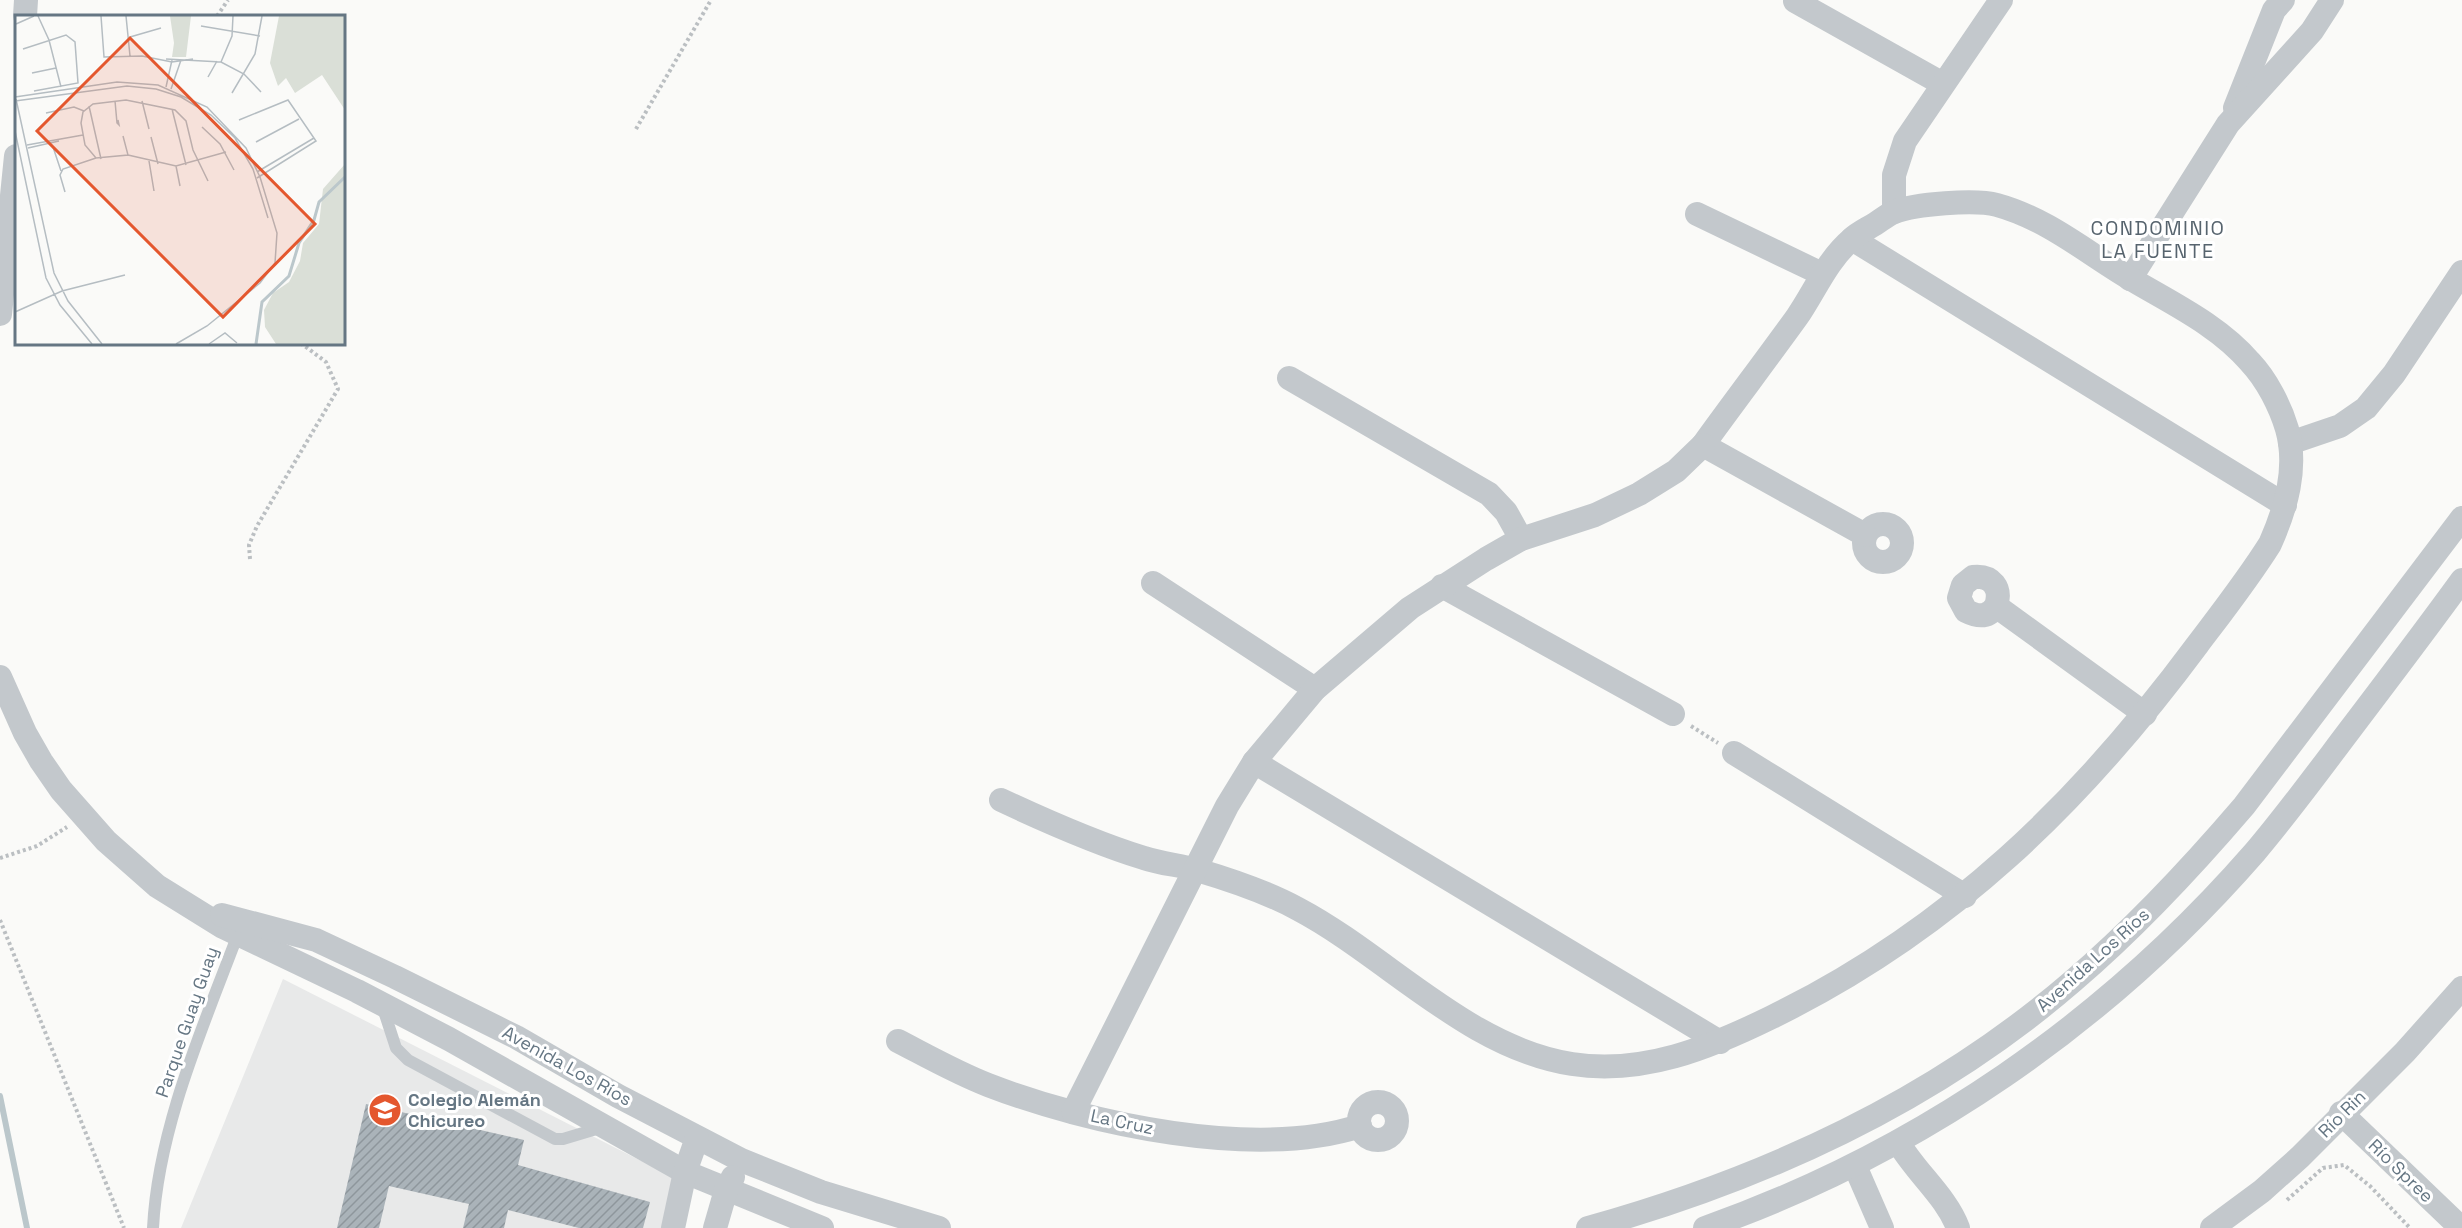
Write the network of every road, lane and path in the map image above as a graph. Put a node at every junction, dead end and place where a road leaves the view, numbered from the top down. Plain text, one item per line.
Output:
1 (27, 0) edge
2 (228, 0) edge
3 (711, 0) edge
4 (2001, 0) edge
5 (2283, 0) edge
6 (2332, 0) edge
7 (1795, 1) edge
8 (25, 15) edge
9 (218, 15) edge
10 (1943, 84) junction
11 (2228, 124) junction
12 (636, 129) dead end
13 (15, 170) edge
14 (1894, 212) junction
15 (1697, 214) dead end
16 (1851, 239) junction
17 (2462, 272) edge
18 (1822, 274) junction
19 (2130, 279) junction
20 (0, 314) edge
21 (303, 345) edge
22 (1289, 378) dead end
23 (2290, 443) junction
24 (1703, 445) junction
25 (2285, 505) junction
26 (2462, 518) edge
27 (1865, 535) dead end
28 (1521, 539) junction
29 (250, 559) dead end
30 (2415, 580) junction
31 (2462, 580) edge
32 (1153, 583) dead end
33 (1442, 586) junction
34 (1996, 606) dead end
35 (2443, 606) junction
36 (0, 677) edge
37 (1314, 689) junction
38 (1673, 714) joint
39 (2145, 714) junction
40 (1734, 753) joint
41 (1254, 762) junction
42 (1001, 800) dead end
43 (84, 817) junction
44 (0, 858) edge
45 (1195, 870) junction
46 (1965, 896) junction
47 (193, 909) junction
48 (0, 920) edge
49 (238, 934) junction
50 (365, 963) junction
51 (2462, 988) edge
52 (353, 989) junction
53 (381, 1004) junction
54 (898, 1041) dead end
55 (1720, 1042) junction
56 (1073, 1112) junction
57 (2341, 1113) junction
58 (1360, 1125) dead end
59 (604, 1127) junction
60 (697, 1138) junction
61 (1898, 1142) junction
62 (741, 1160) junction
63 (1855, 1166) junction
64 (685, 1172) junction
65 (1731, 1182) junction
66 (726, 1190) junction
67 (2282, 1203) dead end
68 (1741, 1215) junction
69 (124, 1228) edge
70 (153, 1228) edge
71 (673, 1228) edge
72 (715, 1228) edge
73 (822, 1228) edge
74 (939, 1228) edge
75 (1588, 1228) edge
76 (1705, 1228) edge
77 (1882, 1228) edge
78 (1958, 1228) edge
79 (2212, 1228) edge
80 (2410, 1228) edge
81 (2461, 1228) edge

1 - 8 street
2 - 9 path
3 - 12 path
4 - 10 street
5 - 11 street
6 - 11 street
7 - 10 street
10 - 14 street
11 - 19 street
13 - 20 street
14 - 16 street
14 - 19 street
15 - 18 street
16 - 18 street
16 - 25 street
17 - 23 street
18 - 24 street
19 - 23 street
21 - 29 path
22 - 28 street
23 - 25 street
24 - 27 street
24 - 28 street
25 - 39 street
26 - 30 street, Avenida Los Ríos
28 - 33 street
30 - 35 street
30 - 65 street, Avenida Los Ríos
31 - 35 street, Avenida Los Ríos
32 - 37 street
33 - 37 street
33 - 38 street
34 - 39 street
35 - 61 street, Avenida Los Ríos
36 - 43 street, Avenida Los Ríos
37 - 41 street
38 - 40 path
39 - 46 street
40 - 46 street
41 - 45 street
41 - 55 street
42 - 45 street
43 - 44 path
43 - 47 street, Avenida Los Ríos
45 - 55 street
45 - 56 street
46 - 55 street
47 - 49 street, Avenida Los Ríos
47 - 50 street, Avenida Los Ríos
48 - 69 path
49 - 52 street, Avenida Los Ríos
49 - 70 lane, Parque Guay Guay
50 - 52 street
50 - 60 street, Avenida Los Ríos
51 - 57 street, Río Rin
52 - 53 street, Avenida Los Ríos
53 - 59 street, Avenida Los Ríos
53 - 59 lane
54 - 56 street, La Cruz
56 - 58 street, La Cruz
57 - 79 street, Río Rin
57 - 81 street, Río Spree
59 - 64 street, Avenida Los Ríos
60 - 62 street, Avenida Los Ríos
60 - 64 street
61 - 63 street, Avenida Los Ríos
61 - 78 street
62 - 66 street
62 - 74 street, Avenida Los Ríos
63 - 68 street, Avenida Los Ríos
63 - 77 street
64 - 66 street, Avenida Los Ríos
64 - 71 street
65 - 68 street
65 - 75 street, Avenida Los Ríos
66 - 72 street
66 - 73 street, Avenida Los Ríos
67 - 80 path
68 - 76 street, Avenida Los Ríos

